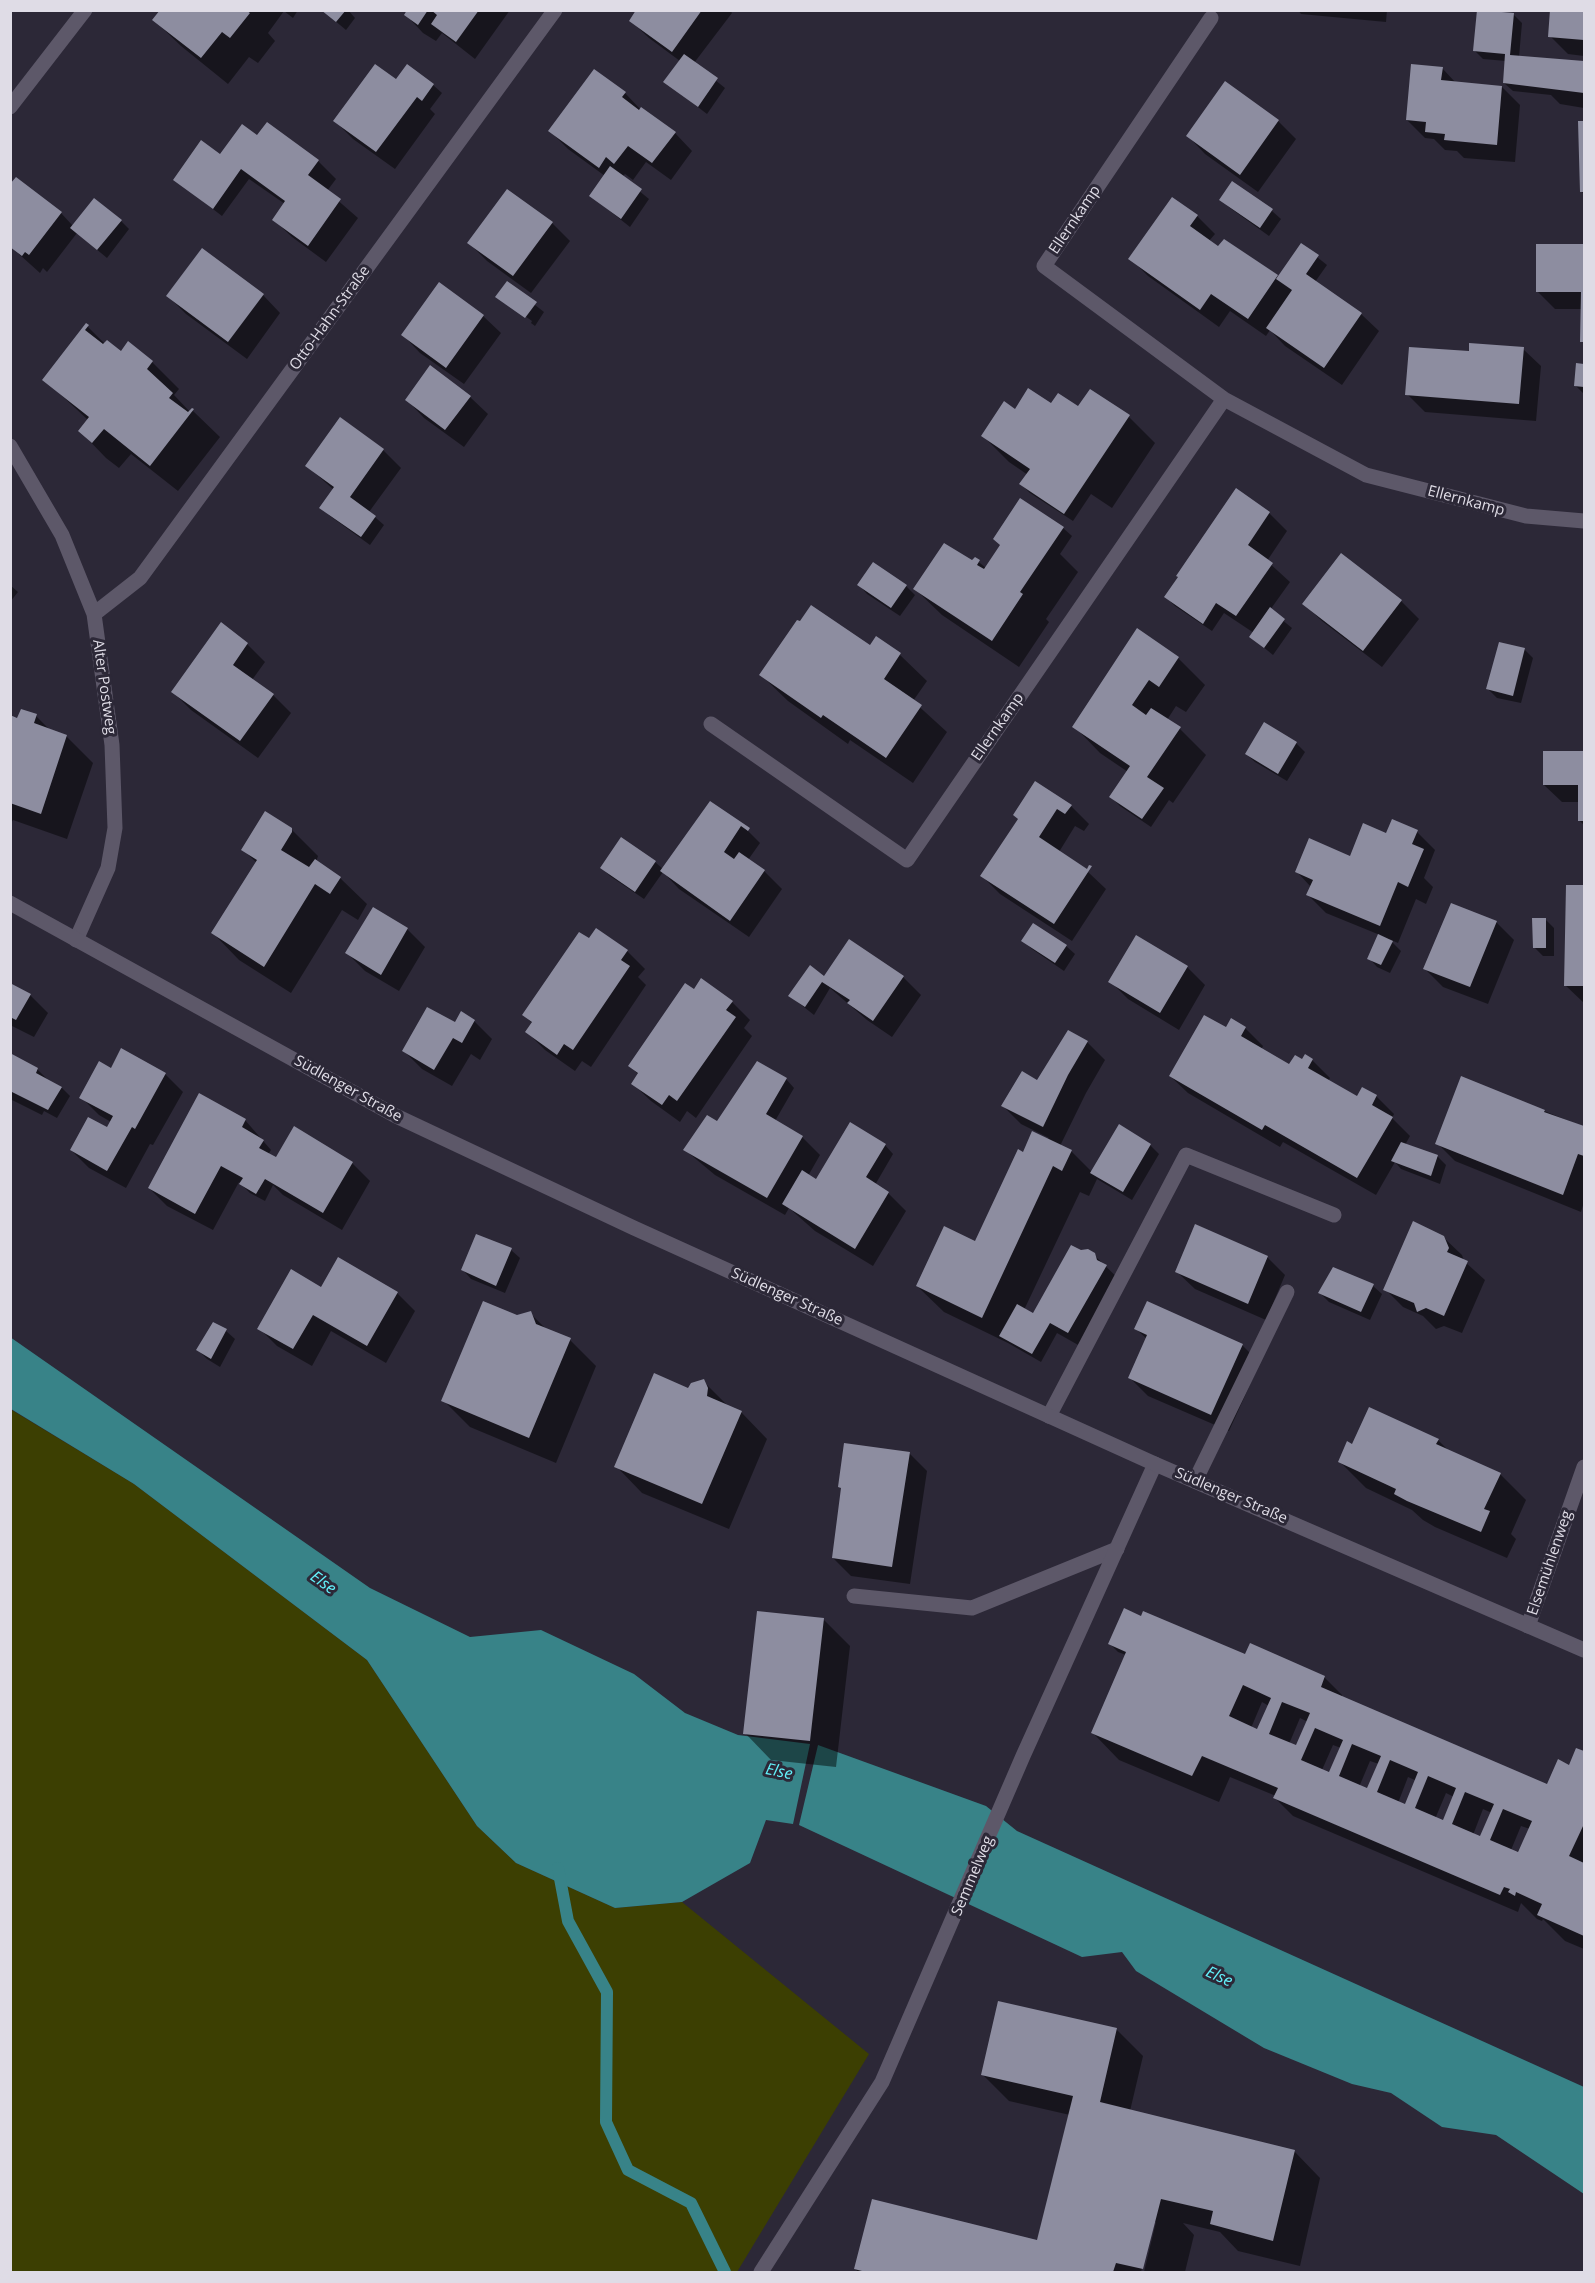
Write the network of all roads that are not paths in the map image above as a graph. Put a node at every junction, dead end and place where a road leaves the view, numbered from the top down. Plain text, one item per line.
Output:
1 (85, 10) edge
2 (555, 10) edge
3 (1211, 18) dead end
4 (10, 107) edge
5 (1224, 399) junction
6 (10, 446) edge
7 (1584, 521) edge
8 (94, 614) junction
9 (711, 724) dead end
10 (10, 903) edge
11 (76, 939) junction
12 (1334, 1215) dead end
13 (1287, 1292) dead end
14 (1049, 1416) junction
15 (1155, 1464) junction
16 (1584, 1467) edge
17 (1195, 1481) junction
18 (1117, 1549) junction
19 (854, 1596) dead end
20 (1528, 1626) junction
21 (1584, 1650) edge
22 (761, 2272) edge

1 - 4 street
2 - 8 street, Otto-Hahn-Straße
3 - 5 street, Ellernkamp
5 - 7 street, Ellernkamp
5 - 9 street, Ellernkamp
6 - 8 street, Alter Postweg
8 - 11 street, Alter Postweg
10 - 11 street, Südlenger Straße
11 - 14 street, Südlenger Straße
12 - 14 street
13 - 17 street
14 - 15 street, Südlenger Straße
15 - 17 street, Südlenger Straße
15 - 18 street, Semmelweg
16 - 20 street, Elsemühlenweg
17 - 20 street, Südlenger Straße
18 - 19 street
18 - 22 street, Semmelweg
20 - 21 street, Südlenger Straße

